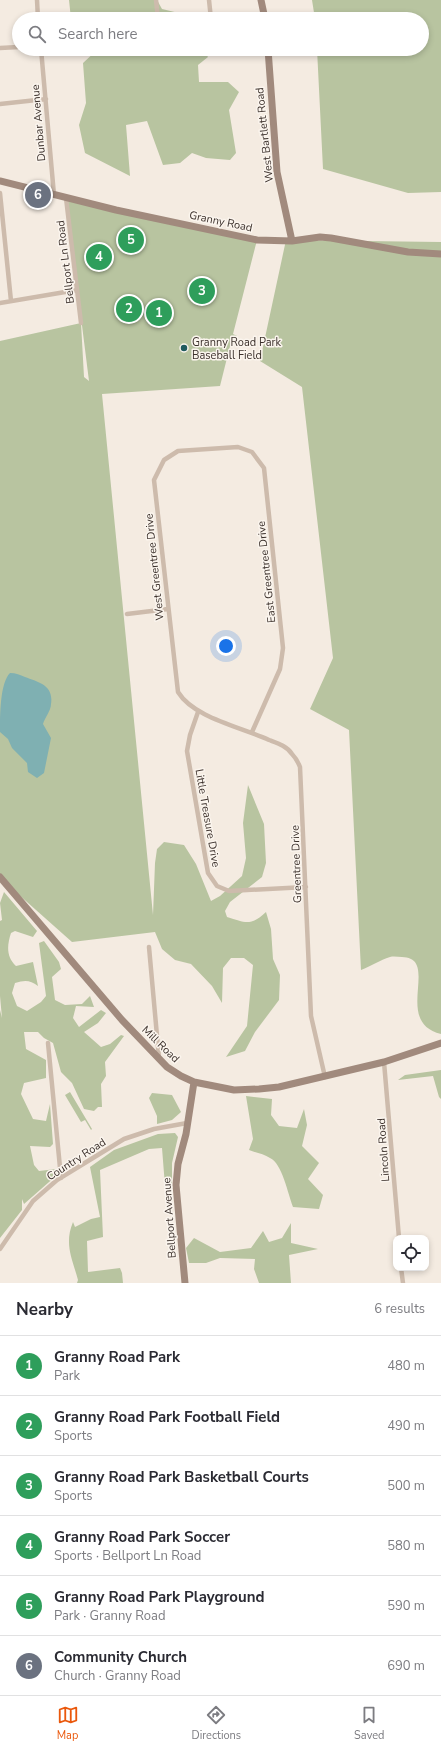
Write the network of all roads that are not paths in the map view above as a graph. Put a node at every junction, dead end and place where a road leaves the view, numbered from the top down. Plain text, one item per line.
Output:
1 (37, 0) edge
2 (156, 0) edge
3 (210, 0) edge
4 (261, 0) edge
5 (38, 12) edge
6 (157, 12) edge
7 (211, 12) edge
8 (264, 12) edge
9 (12, 47) edge
10 (0, 48) edge
11 (42, 56) edge
12 (269, 56) edge
13 (46, 99) junction
14 (0, 104) edge
15 (0, 181) edge
16 (0, 193) edge
17 (54, 195) junction
18 (66, 198) junction
19 (292, 241) junction
20 (441, 254) edge
21 (77, 290) junction
22 (10, 301) junction
23 (0, 303) edge
24 (81, 323) dead end
25 (208, 449) joint
26 (168, 609) junction
27 (127, 614) dead end
28 (198, 712) junction
29 (252, 732) junction
30 (0, 877) edge
31 (306, 887) junction
32 (150, 947) dead end
33 (441, 1042) edge
34 (48, 1043) dead end
35 (159, 1058) junction
36 (384, 1062) junction
37 (325, 1077) junction
38 (194, 1082) junction
39 (187, 1123) junction
40 (61, 1178) junction
41 (399, 1235) edge
42 (0, 1248) edge
43 (402, 1271) edge
44 (186, 1283) edge
45 (403, 1283) edge

1 - 5 street
2 - 6 street
3 - 7 street
4 - 8 main road
9 - 10 street
11 - 13 street, Dunbar Avenue
12 - 19 main road, West Bartlett Road
13 - 14 street
13 - 17 street, Dunbar Avenue
15 - 17 main road, Granny Road
16 - 22 street
17 - 18 main road, Granny Road
18 - 19 main road, Granny Road
18 - 21 street, Bellport Ln Road
19 - 20 main road, Granny Road
21 - 22 street
21 - 24 street, Bellport Ln Road
22 - 23 street
25 - 26 street, West Greentree Drive
25 - 29 street, East Greentree Drive
26 - 27 street
26 - 28 street, West Greentree Drive
28 - 29 street, Greentree Drive
28 - 31 street, Little Treasure Drive
29 - 31 street, Greentree Drive
30 - 35 main road, Mill Road
31 - 37 street, Greentree Drive
32 - 35 street
33 - 36 main road, Mill Road
34 - 40 street
35 - 38 main road, Mill Road
36 - 37 main road, Mill Road
36 - 41 street, Lincoln Road
37 - 38 main road, Mill Road
38 - 39 main road, Bellport Avenue
39 - 40 street, Country Road
39 - 44 main road, Bellport Avenue
40 - 42 street, Country Road
43 - 45 street

